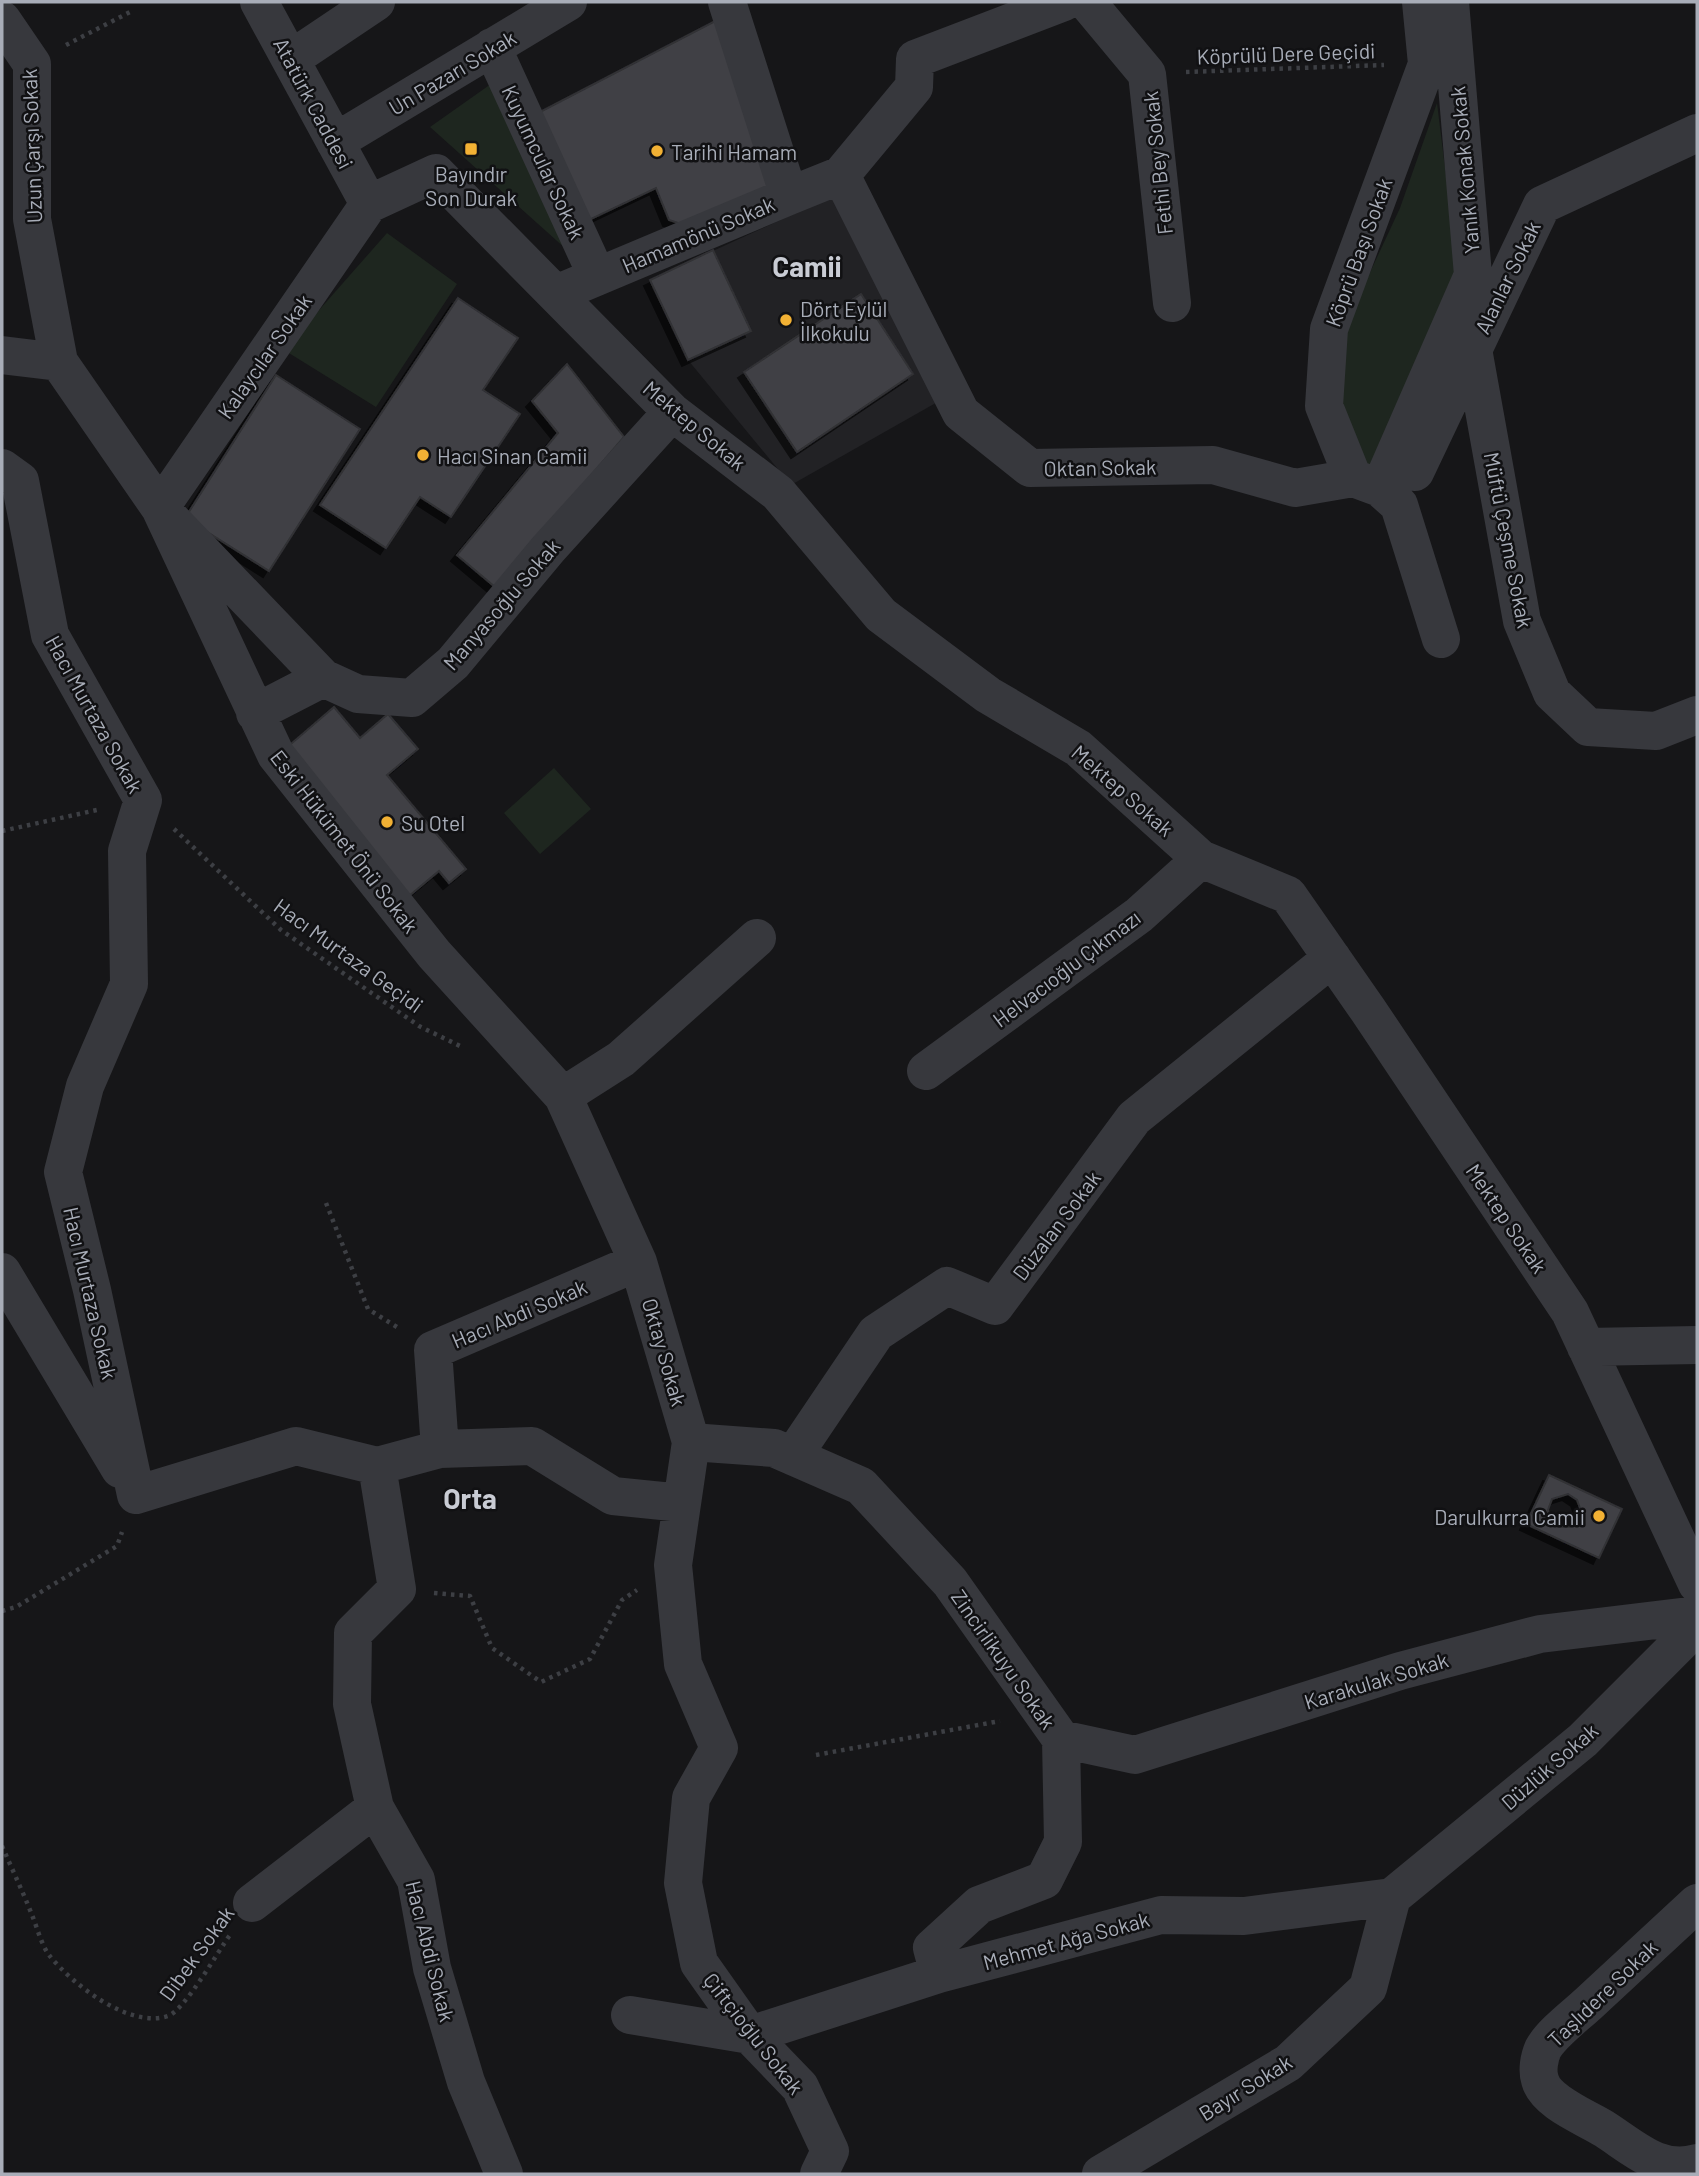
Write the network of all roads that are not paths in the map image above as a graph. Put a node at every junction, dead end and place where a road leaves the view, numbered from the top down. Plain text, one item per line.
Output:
1 (259, 2) edge
2 (376, 2) edge
3 (568, 2) edge
4 (727, 2) edge
5 (1064, 2) edge
6 (1087, 2) edge
7 (1421, 2) edge
8 (1450, 2) edge
9 (2, 20) edge
10 (492, 47) junction
11 (291, 58) junction
12 (1697, 132) edge
13 (335, 142) junction
14 (841, 176) junction
15 (789, 196) junction
16 (369, 204) junction
17 (597, 276) junction
18 (556, 294) junction
19 (1172, 303) dead end
20 (1473, 349) junction
21 (2, 355) edge
22 (59, 362) junction
23 (672, 412) junction
24 (2, 468) edge
25 (1377, 490) junction
26 (159, 508) junction
27 (1441, 639) dead end
28 (323, 678) junction
29 (255, 713) junction
30 (1697, 715) edge
31 (1201, 859) junction
32 (757, 938) dead end
33 (1332, 958) junction
34 (926, 1071) dead end
35 (563, 1096) junction
36 (638, 1262) junction
37 (2, 1272) edge
38 (1697, 1345) edge
39 (1586, 1347) junction
40 (691, 1442) junction
41 (440, 1449) junction
42 (793, 1456) junction
43 (377, 1466) junction
44 (136, 1495) junction
45 (682, 1503) junction
46 (1697, 1584) edge
47 (1697, 1615) edge
48 (1697, 1626) edge
49 (1051, 1726) junction
50 (375, 1808) junction
51 (1392, 1897) junction
52 (1697, 1902) edge
53 (252, 1903) road end
54 (939, 1974) junction
55 (630, 2015) dead end
56 (750, 2035) junction
57 (1697, 2164) edge
58 (504, 2174) edge
59 (819, 2174) edge
60 (1101, 2174) edge

1 - 11 street, Atatürk Caddesi
2 - 11 street
3 - 10 street, Un Pazarı Sokak
4 - 15 street
5 - 14 street
6 - 19 street, Fethi Bey Sokak
7 - 25 street, Köprü Başı Sokak
8 - 25 street, Yanık Konak Sokak
9 - 22 street, Uzun Çarşı Sokak
10 - 13 street, Un Pazarı Sokak
10 - 17 street, Kuyumcular Sokak
11 - 13 street, Atatürk Caddesi
12 - 20 street, Alanlar Sokak
13 - 16 street, Atatürk Caddesi
14 - 15 street, Hamamönü Sokak
14 - 25 street, Oktan Sokak
15 - 17 street, Hamamönü Sokak
16 - 18 street, Mektep Sokak
16 - 26 street, Kalaycılar Sokak
17 - 18 street, Hamamönü Sokak
18 - 23 street, Mektep Sokak
20 - 25 street, Alanlar Sokak
20 - 30 street, Müftü Çeşme Sokak
21 - 22 street
22 - 26 street, Eski Hükümet Önü Sokak
23 - 28 street, Manyasoğlu Sokak
23 - 31 street, Mektep Sokak
24 - 44 street, Hacı Murtaza Sokak
25 - 27 street, Köprü Başı Sokak
26 - 28 street
26 - 29 street, Eski Hükümet Önü Sokak
28 - 29 street
29 - 35 street, Eski Hükümet Önü Sokak
31 - 33 street, Mektep Sokak
31 - 34 street, Helvacıoğlu Çıkmazı
32 - 35 street
33 - 39 street, Mektep Sokak
33 - 42 street, Düzalan Sokak
35 - 36 street, Eski Hükümet Önü Sokak
36 - 40 street, Oktay Sokak
36 - 41 street, Hacı Abdi Sokak
37 - 44 street
38 - 39 street
39 - 46 street, Mektep Sokak
40 - 42 street, Zincirlikuyu Sokak
40 - 45 street, Çiftçioğlu Sokak
41 - 43 street
41 - 45 street
42 - 49 street, Zincirlikuyu Sokak
43 - 44 street
43 - 50 street, Hacı Abdi Sokak
45 - 56 street, Çiftçioğlu Sokak
47 - 49 street, Karakulak Sokak
48 - 51 street, Düzlük Sokak
49 - 54 street, Zincirlikuyu Sokak
50 - 53 street
50 - 58 street, Hacı Abdi Sokak
51 - 54 street, Mehmet Ağa Sokak
51 - 60 street, Bayır Sokak
52 - 57 street, Taşlıdere Sokak
54 - 56 street, Mehmet Ağa Sokak
55 - 56 street
56 - 59 street, Çiftçioğlu Sokak

